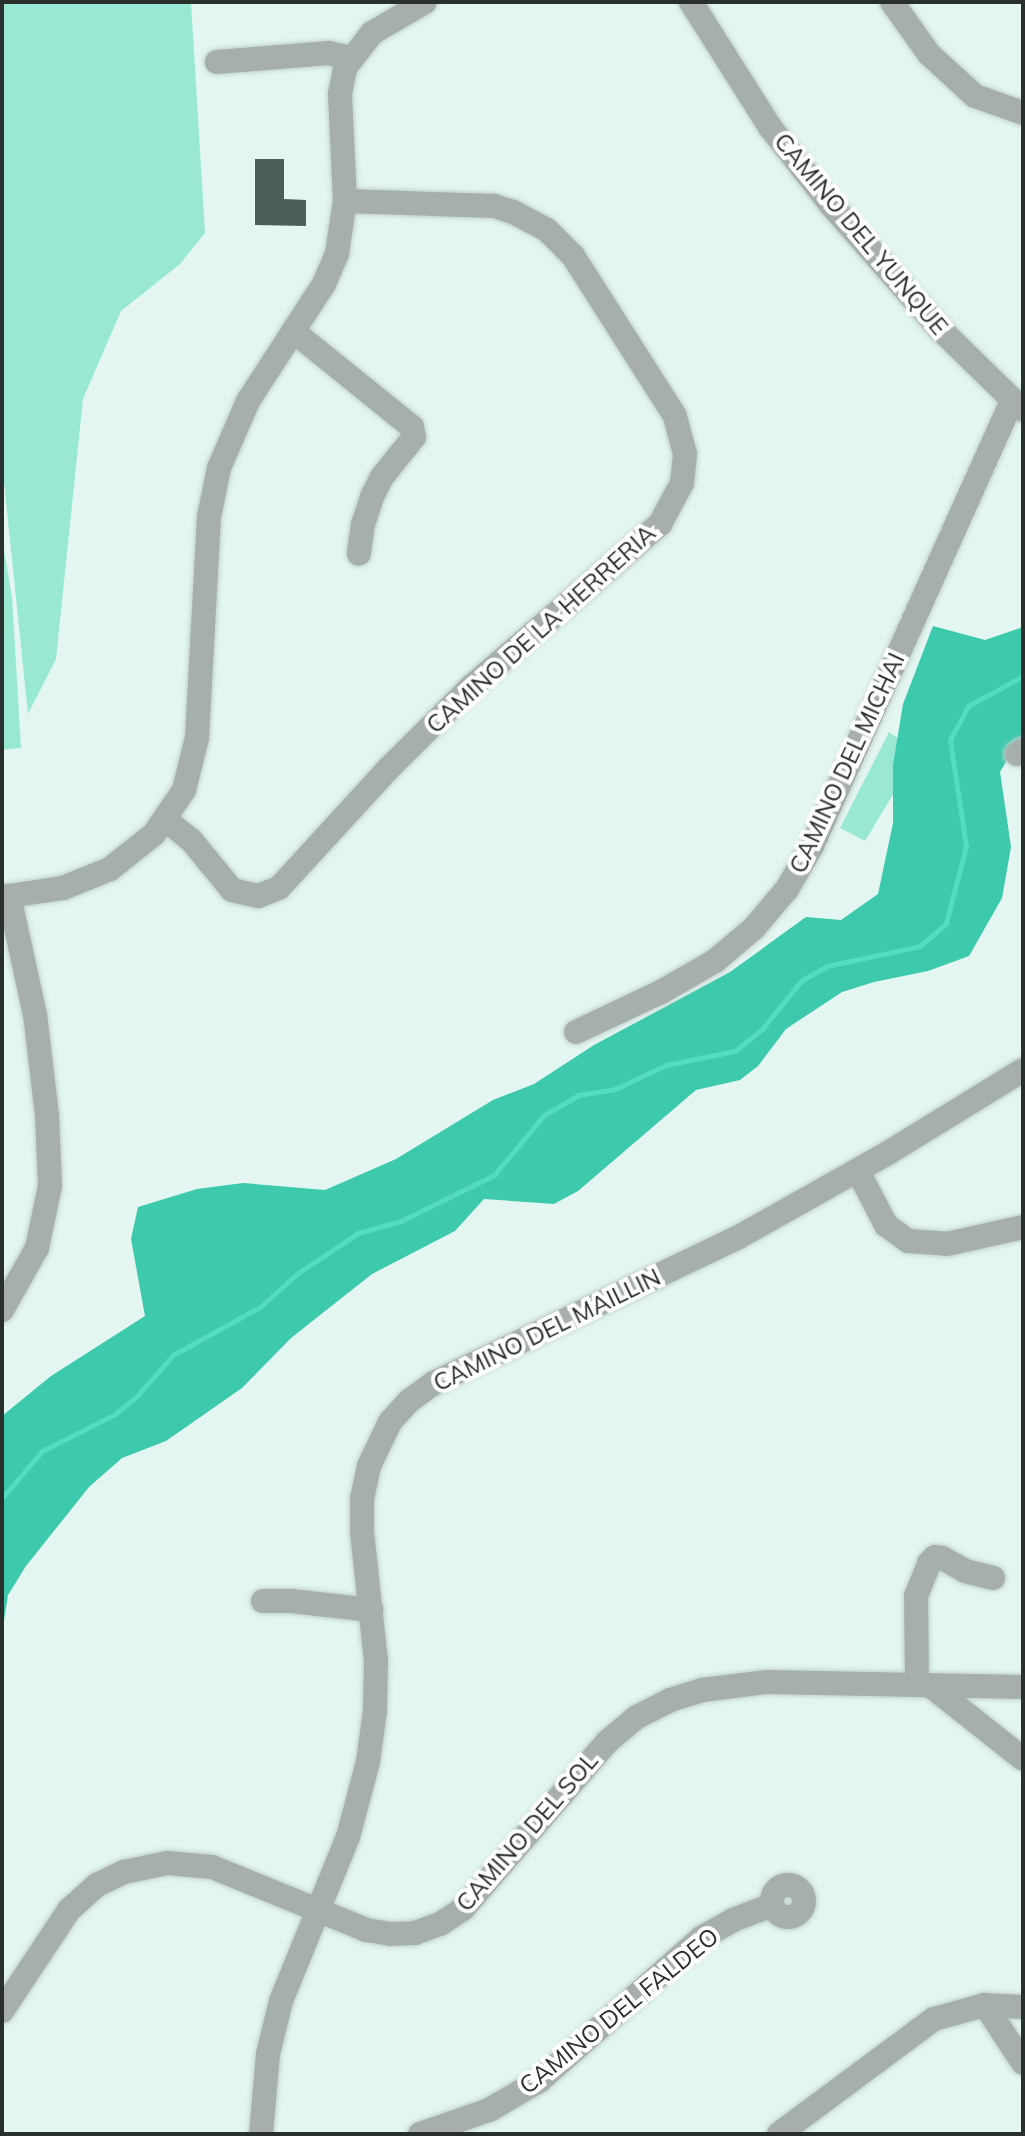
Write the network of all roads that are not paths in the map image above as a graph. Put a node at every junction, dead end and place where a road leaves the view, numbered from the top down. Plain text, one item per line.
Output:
1 (425, 2) edge
2 (691, 2) edge
3 (892, 2) edge
4 (350, 58) junction
5 (217, 62) dead end
6 (1023, 113) edge
7 (345, 201) junction
8 (293, 331) junction
9 (1017, 405) edge
10 (359, 554) dead end
11 (166, 820) junction
12 (5, 897) edge
13 (576, 1032) dead end
14 (1023, 1070) edge
15 (858, 1171) junction
16 (1023, 1227) edge
17 (2, 1310) edge
18 (993, 1578) dead end
19 (263, 1601) dead end
20 (371, 1610) junction
21 (924, 1686) junction
22 (1023, 1687) edge
23 (1023, 1759) edge
24 (772, 1905) dead end
25 (317, 1910) junction
26 (985, 2005) junction
27 (1023, 2007) edge
28 (2, 2011) edge
29 (1023, 2063) edge
30 (261, 2134) edge
31 (420, 2134) edge
32 (779, 2134) edge

1 - 4 street
2 - 9 street, CAMINO DEL YUNQUE
3 - 6 street
4 - 5 street
4 - 7 street
7 - 8 street
7 - 11 street, CAMINO DE LA HERRERIA
8 - 10 street
8 - 11 street
9 - 13 street, CAMINO DEL MICHAI
11 - 12 street
12 - 17 street
14 - 15 street, CAMINO DEL MAILLIN
15 - 16 street
15 - 20 street, CAMINO DEL MAILLIN
18 - 21 street
19 - 20 street
20 - 25 street, CAMINO DEL MAILLIN
21 - 22 street, CAMINO DEL SOL
21 - 23 street
21 - 25 street, CAMINO DEL SOL
24 - 31 street, CAMINO DEL FALDEO
25 - 28 street, CAMINO DEL SOL
25 - 30 street, CAMINO DEL MAILLIN
26 - 27 street
26 - 29 street
26 - 32 street

